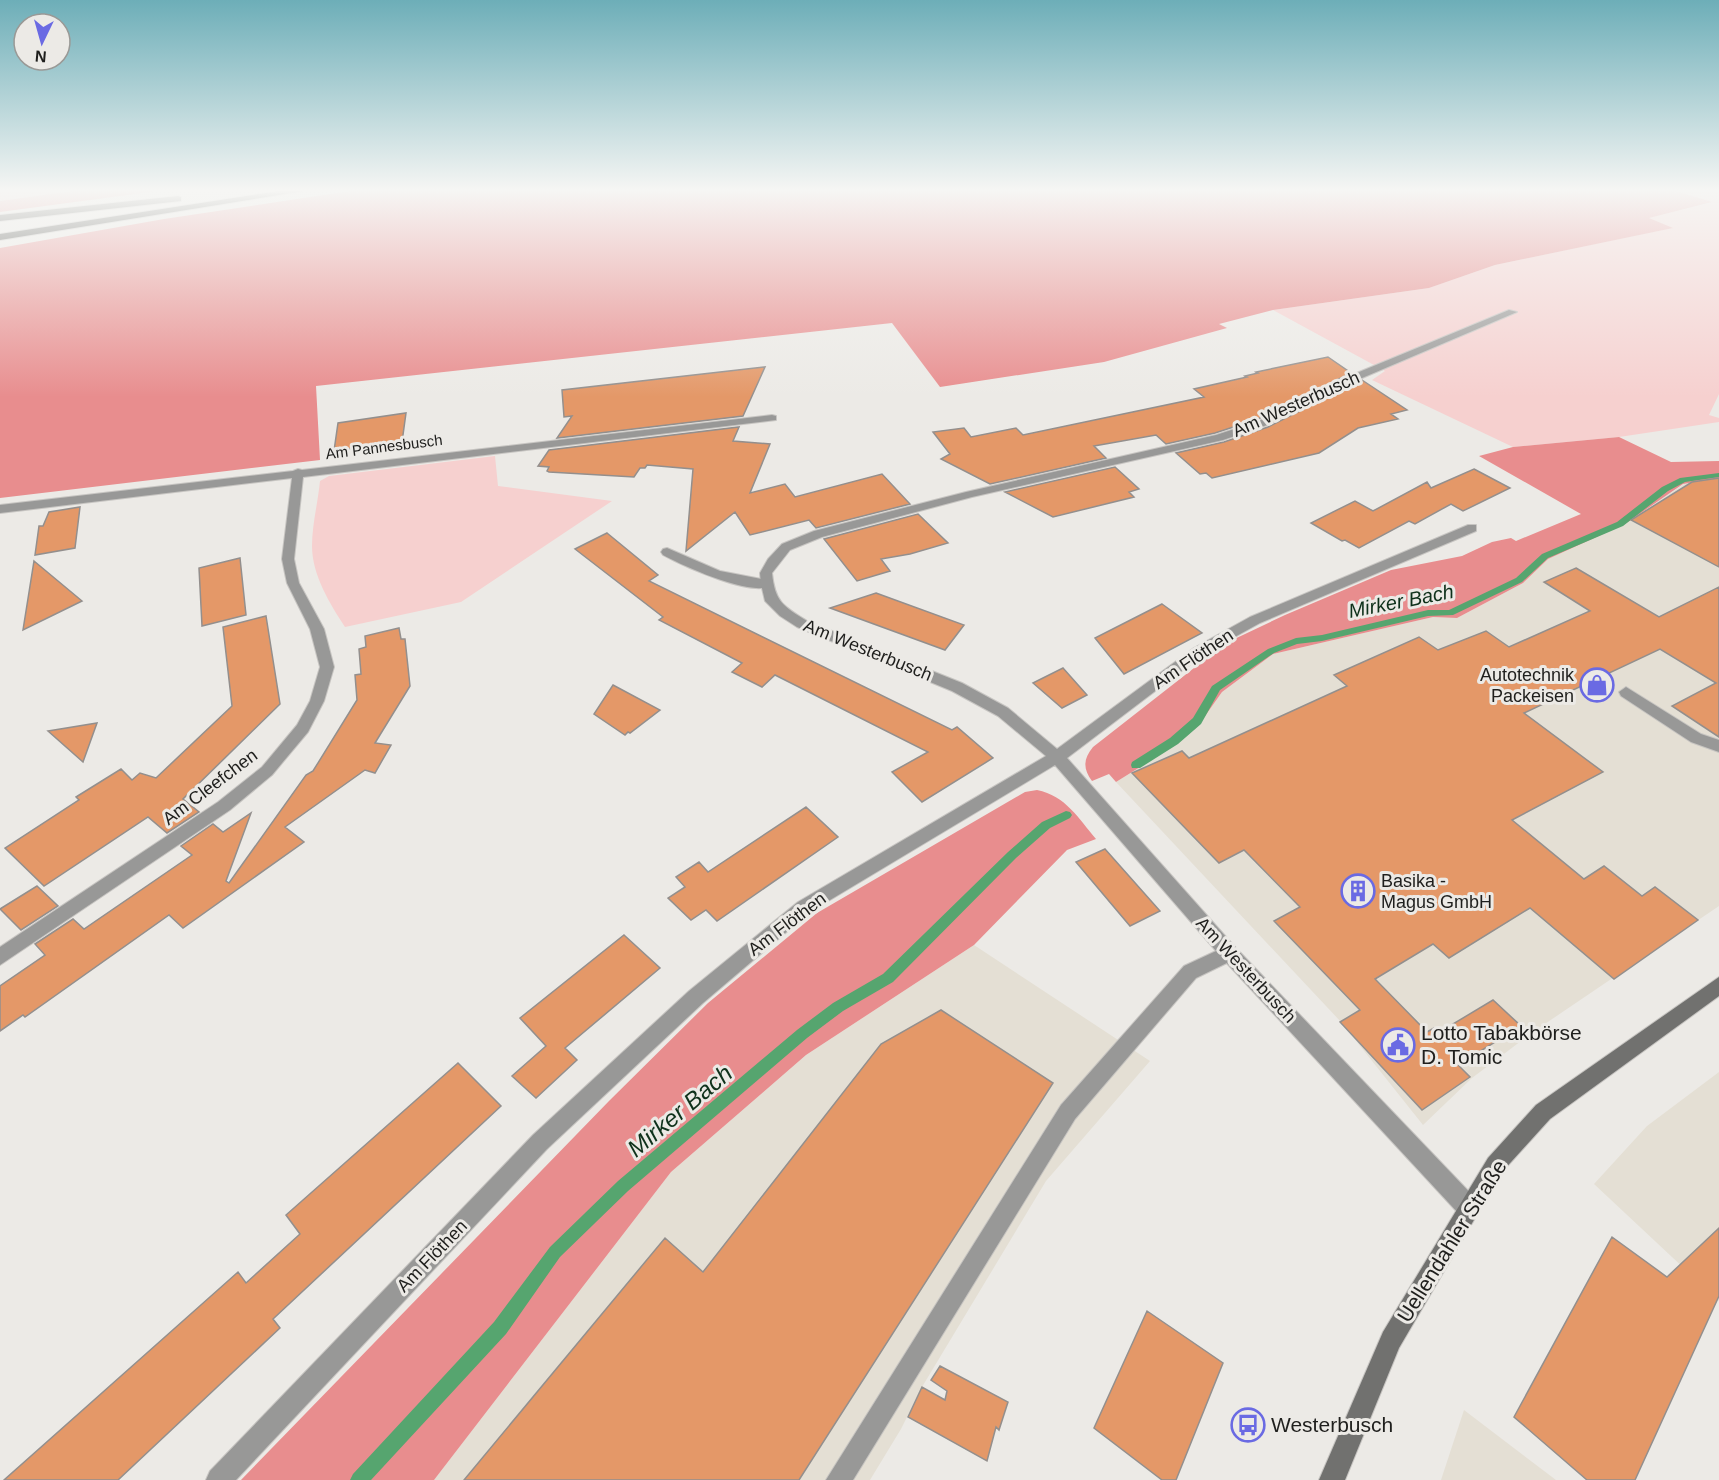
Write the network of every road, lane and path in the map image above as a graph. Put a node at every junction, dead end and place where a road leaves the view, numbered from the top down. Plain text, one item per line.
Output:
1 (1512, 312) dead end
2 (772, 418) dead end
3 (298, 472) junction
4 (0, 509) edge
5 (1472, 528) dead end
6 (667, 552) dead end
7 (766, 584) junction
8 (1626, 692) dead end
9 (1719, 746) edge
10 (1057, 757) junction
11 (1229, 953) junction
12 (0, 957) edge
13 (1719, 985) edge
14 (1468, 1207) junction
15 (219, 1480) edge
16 (839, 1480) edge
17 (1332, 1480) edge

1 - 7 street, Am Westerbusch
2 - 3 street, Am Pannesbusch
3 - 4 street, Am Pannesbusch
3 - 12 street, Am Cleefchen
5 - 10 street, Am Flöthen
6 - 7 street
7 - 10 street, Am Westerbusch
8 - 9 street
10 - 11 street, Am Westerbusch
10 - 15 street, Am Flöthen
11 - 14 street, Am Westerbusch
11 - 16 street
13 - 14 main road, Uellendahler Straße
14 - 17 main road, Uellendahler Straße

